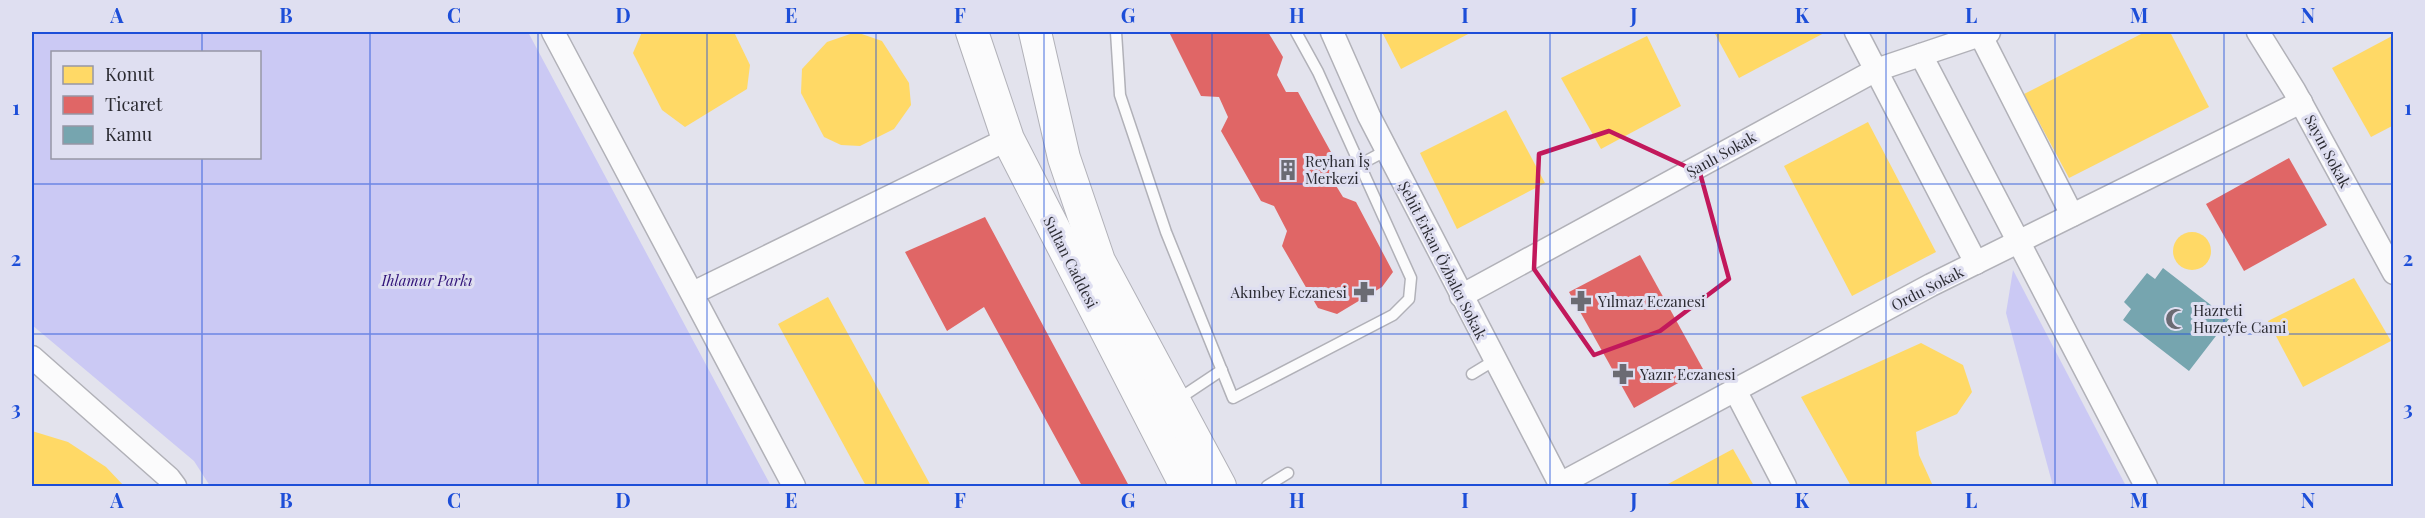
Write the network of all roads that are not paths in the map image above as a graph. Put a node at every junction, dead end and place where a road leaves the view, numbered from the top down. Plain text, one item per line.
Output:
1 (553, 32) edge
2 (1116, 32) edge
3 (1296, 32) edge
4 (1332, 32) edge
5 (1856, 32) edge
6 (2258, 32) edge
7 (1985, 33) edge
8 (976, 35) edge
9 (1037, 41) edge
10 (1921, 55) junction
11 (1876, 70) junction
12 (2301, 102) junction
13 (1008, 139) junction
14 (1387, 150) junction
15 (1359, 165) junction
16 (2072, 215) junction
17 (2017, 242) junction
18 (1976, 263) junction
19 (2394, 273) edge
20 (693, 293) junction
21 (1461, 296) junction
22 (32, 357) edge
23 (1495, 360) junction
24 (1222, 370) junction
25 (1472, 374) dead end
26 (1735, 390) junction
27 (1175, 402) junction
28 (1288, 473) dead end
29 (1560, 485) edge
30 (175, 486) edge
31 (794, 486) edge
32 (1186, 486) edge
33 (1220, 486) edge
34 (1267, 486) edge
35 (1785, 486) edge
36 (2145, 486) edge

1 - 20 street
2 - 24 lane
3 - 15 lane
4 - 14 street, Şehit Erkan Özbalcı Sokak
5 - 11 street
6 - 12 street, Sayın Sokak
7 - 10 street, Şanlı Sokak
7 - 16 street
8 - 13 street, Sultan Caddesi
9 - 27 street, Sultan Caddesi
10 - 11 street, Şanlı Sokak
10 - 17 street
11 - 18 street
11 - 21 street, Şanlı Sokak
12 - 16 street, Ordu Sokak
12 - 19 street, Sayın Sokak
13 - 20 street
13 - 32 street, Sultan Caddesi
14 - 15 lane
14 - 21 street, Şehit Erkan Özbalcı Sokak
15 - 24 lane
16 - 17 street, Ordu Sokak
17 - 18 street, Ordu Sokak
17 - 36 street
18 - 26 street, Ordu Sokak
20 - 31 street
21 - 23 street, Şehit Erkan Özbalcı Sokak
22 - 30 street
23 - 25 lane
23 - 29 street, Şehit Erkan Özbalcı Sokak
24 - 27 lane
26 - 29 street, Ordu Sokak
26 - 35 street
27 - 33 street, Sultan Caddesi
28 - 34 lane

